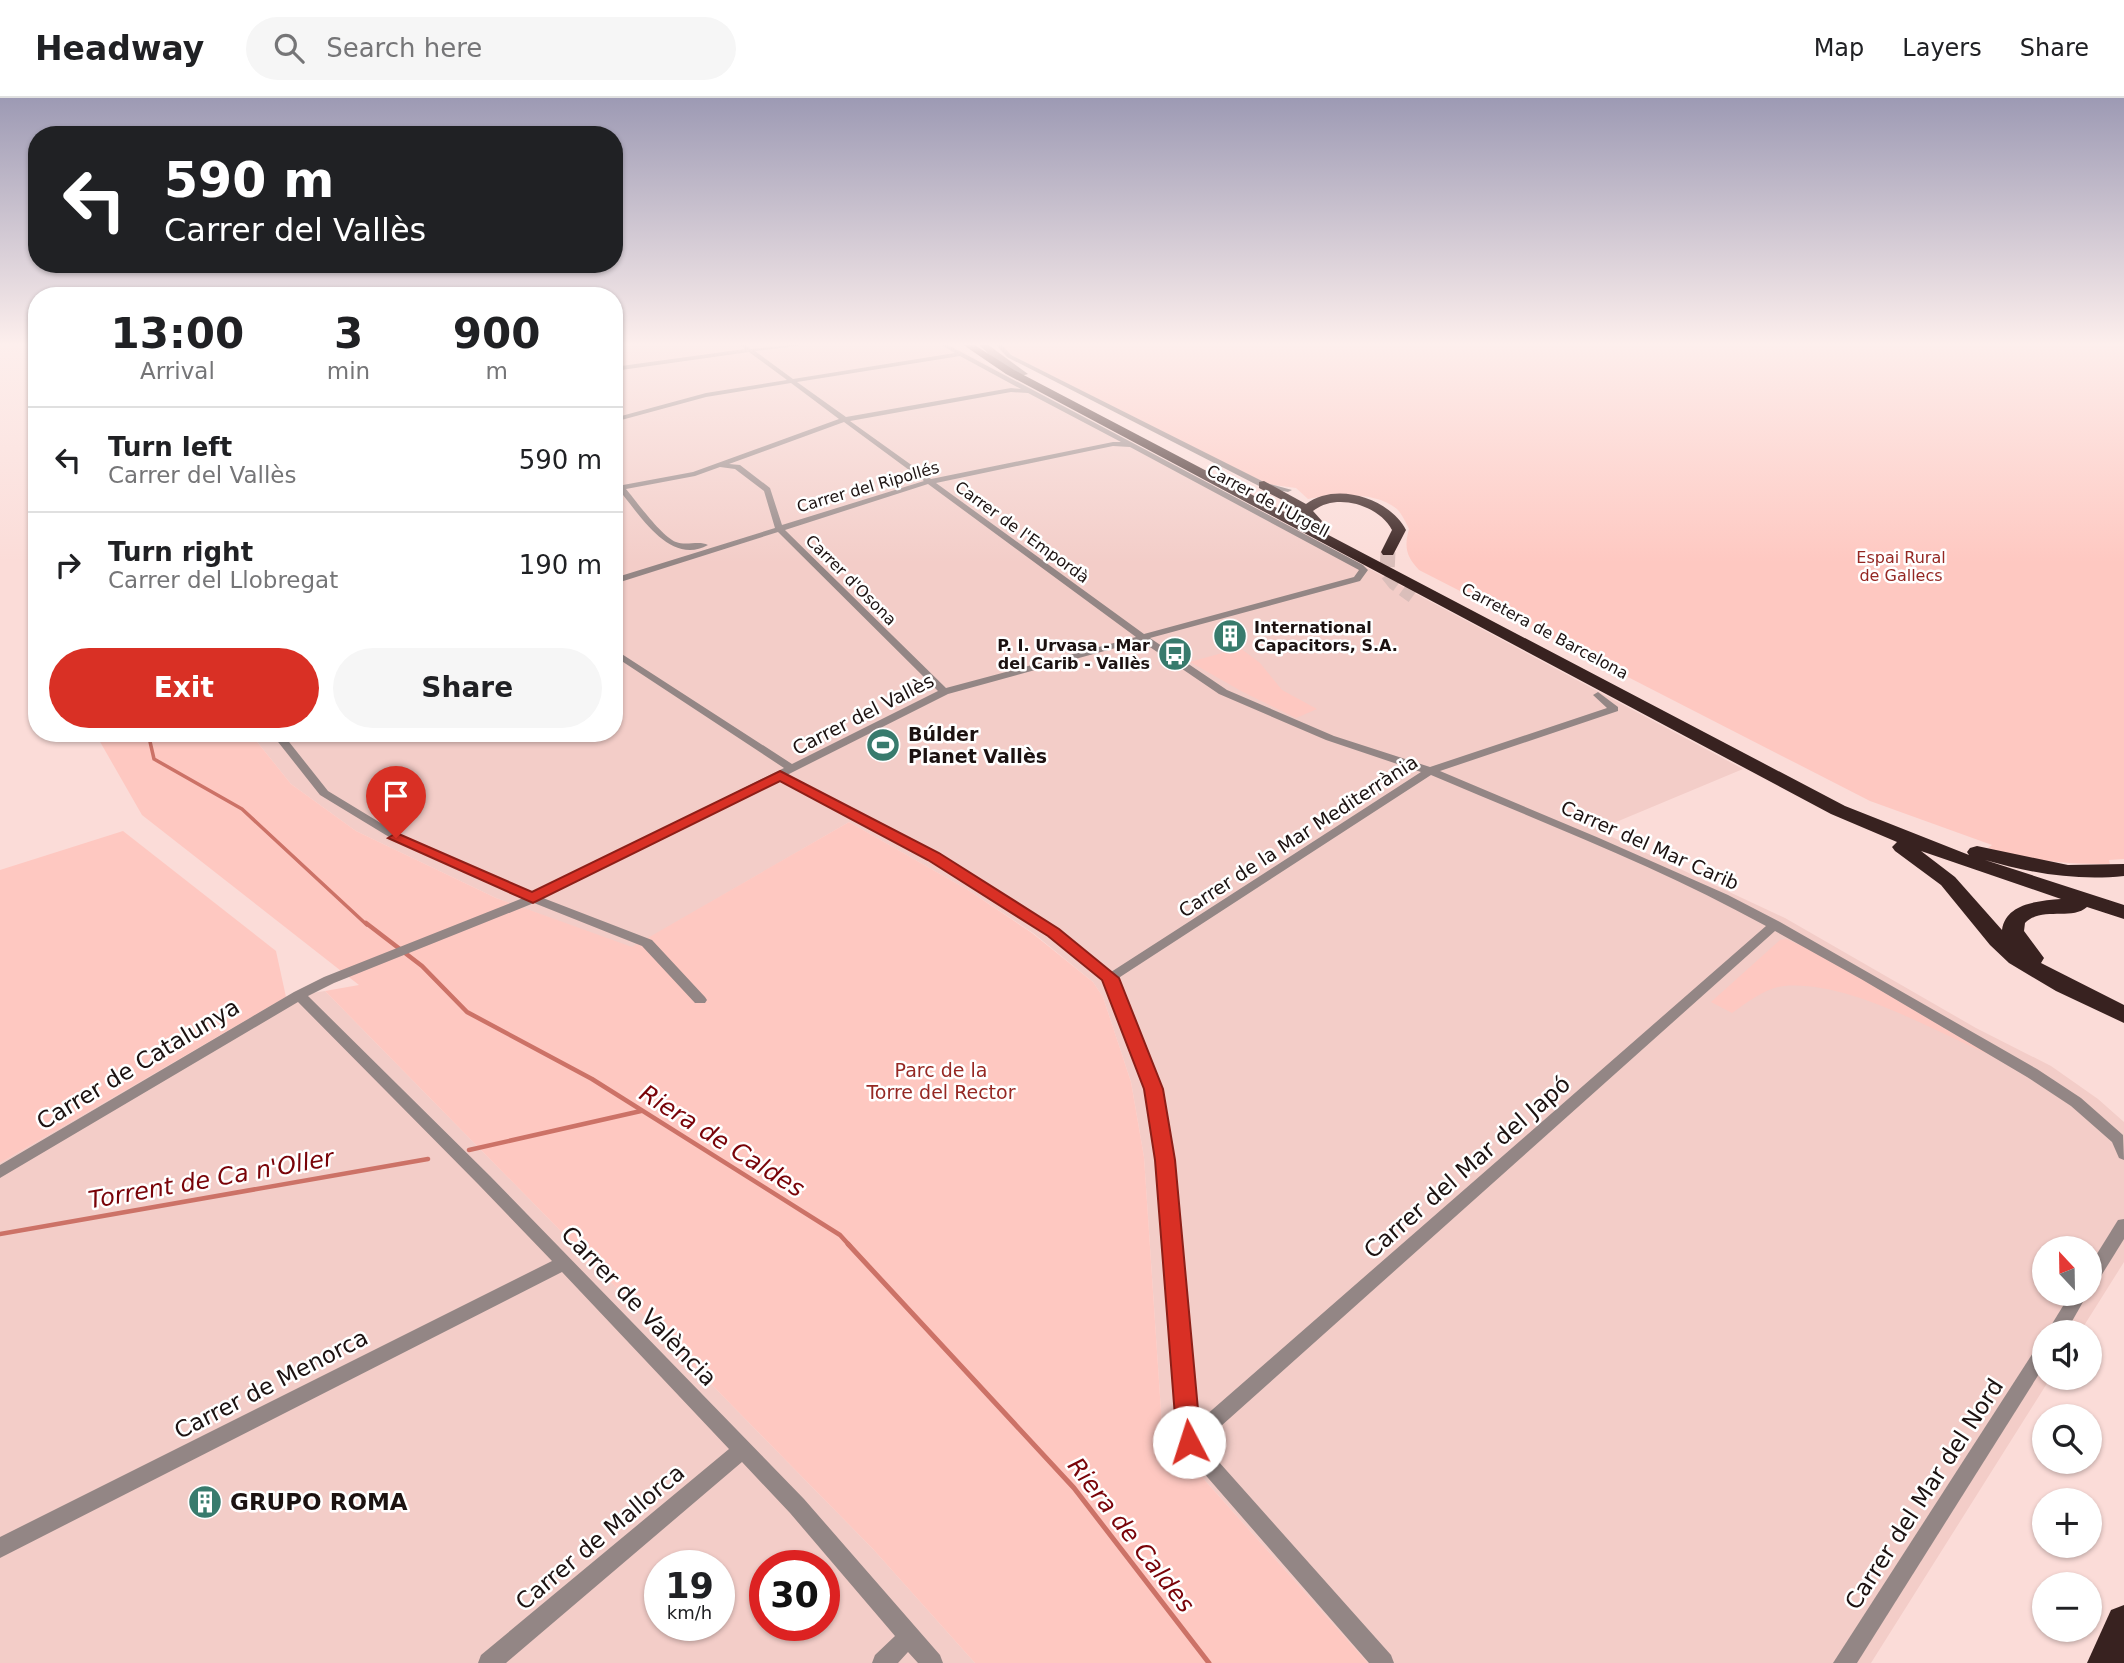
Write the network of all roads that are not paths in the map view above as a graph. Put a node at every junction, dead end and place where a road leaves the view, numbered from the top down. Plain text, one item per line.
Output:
1 (839, 417) edge
2 (860, 417) edge
3 (1083, 417) edge
4 (1094, 417) edge
5 (1097, 417) edge
6 (1130, 417) edge
7 (843, 420) junction
8 (1135, 445) junction
9 (717, 465) junction
10 (928, 482) junction
11 (623, 484) edge
12 (1264, 485) junction
13 (1288, 490) dead end
14 (623, 493) edge
15 (1307, 511) junction
16 (1287, 527) junction
17 (779, 528) junction
18 (1333, 535) junction
19 (752, 537) junction
20 (1388, 552) tunnel mouth
21 (1399, 578) junction
22 (623, 579) edge
23 (1350, 580) joint
24 (1413, 596) tunnel mouth
25 (1142, 637) junction
26 (623, 658) edge
27 (944, 692) junction
28 (1598, 695) joint
29 (283, 742) edge
30 (1734, 757) junction
31 (1430, 771) junction
32 (787, 772) junction
33 (1941, 841) junction
34 (2124, 870) edge
35 (533, 898) junction
36 (2124, 902) edge
37 (2124, 912) edge
38 (1775, 925) junction
39 (459, 930) joint
40 (1110, 978) junction
41 (299, 995) junction
42 (700, 1000) dead end
43 (2124, 1007) edge
44 (2124, 1015) edge
45 (2121, 1147) edge
46 (0, 1172) edge
47 (2124, 1225) edge
48 (2102, 1260) edge
49 (564, 1263) junction
50 (2032, 1369) edge
51 (1189, 1442) junction
52 (743, 1449) junction
53 (0, 1548) edge
54 (2124, 1623) edge
55 (909, 1636) junction
56 (489, 1663) edge
57 (883, 1663) edge
58 (932, 1663) edge
59 (1383, 1663) edge
60 (1844, 1663) edge
61 (2106, 1663) edge

1 - 7 street, Carrer de l'Empordà
2 - 7 street
3 - 8 street, Carrer de l'Urgell
4 - 21 highway, Carretera de Barcelona
5 - 18 highway, Carretera de Barcelona
6 - 12 street
7 - 9 street
7 - 10 street, Carrer de l'Empordà
8 - 10 street, Carrer del Ripollés
8 - 16 street, Carrer de l'Urgell
9 - 11 street
9 - 17 street, Carrer d'Osona
10 - 17 street, Carrer del Ripollés
10 - 25 street, Carrer de l'Empordà
12 - 13 street
12 - 15 highway
14 - 19 street
15 - 18 highway
15 - 20 highway
16 - 21 highway
16 - 23 street, Carrer de l'Urgell
17 - 19 street, Carrer del Ripollés
17 - 27 street, Carrer d'Osona
18 - 33 highway, Carretera de Barcelona
19 - 22 street, Carrer del Ripollés
21 - 30 highway, Carretera de Barcelona
23 - 25 street, Carrer del Vallès
24 - 28 highway
25 - 27 street, Carrer del Vallès
25 - 31 street, Carrer del Mar Carib
26 - 32 street
27 - 32 street, Carrer del Vallès
28 - 31 street, Carrer de la Mar Mediterrània
29 - 35 street
30 - 37 highway, Carretera de Barcelona
30 - 44 highway
31 - 38 street, Carrer del Mar Carib
31 - 40 street, Carrer de la Mar Mediterrània
32 - 35 street, Carrer del Vallès
32 - 40 street
33 - 34 highway
33 - 36 highway, Carretera de Barcelona
35 - 39 street, Carrer del Vallès
35 - 42 street
37 - 43 highway
38 - 45 street, Carrer del Mar Carib
38 - 51 street, Carrer del Mar del Japó
39 - 41 street, Carrer de Catalunya
40 - 51 street
41 - 46 street, Carrer de Catalunya
41 - 49 street, Carrer de València
47 - 48 street
49 - 52 street, Carrer de València
49 - 53 street, Carrer de Menorca
50 - 60 street, Carrer del Mar del Nord
51 - 59 street
52 - 55 street, Carrer de València
52 - 56 street, Carrer de Mallorca
54 - 61 highway
55 - 57 street
55 - 58 street, Carrer de València

